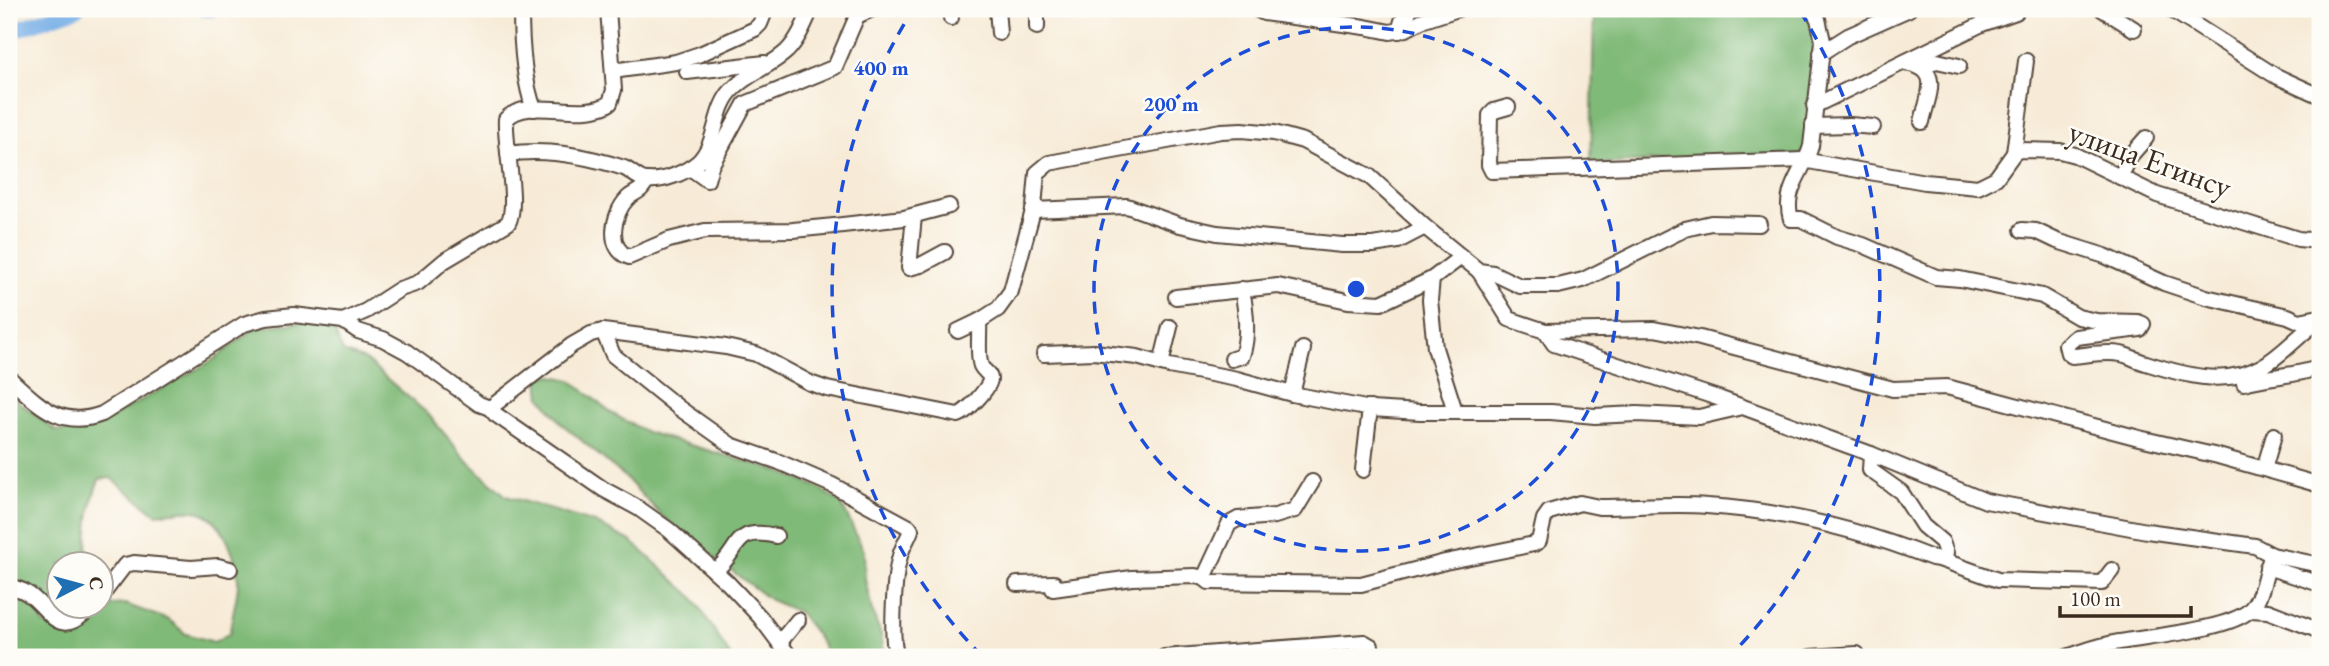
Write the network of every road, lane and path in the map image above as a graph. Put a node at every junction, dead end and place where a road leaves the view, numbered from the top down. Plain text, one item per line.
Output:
1 (607, 9) edge
2 (766, 9) edge
3 (811, 9) edge
4 (872, 9) edge
5 (997, 9) edge
6 (1037, 9) edge
7 (1256, 9) edge
8 (1410, 9) edge
9 (1458, 9) edge
10 (1812, 9) edge
11 (1909, 9) edge
12 (2102, 9) edge
13 (2171, 9) edge
14 (521, 10) edge
15 (2017, 12) dead end
16 (1037, 27) dead end
17 (2134, 29) dead end
18 (1399, 32) junction
19 (999, 33) dead end
20 (1821, 53) junction
21 (2026, 61) dead end
22 (770, 63) junction
23 (1911, 64) junction
24 (1959, 66) dead end
25 (613, 71) junction
26 (687, 72) dead end
27 (2320, 96) edge
28 (1814, 106) junction
29 (1508, 107) dead end
30 (534, 109) junction
31 (1922, 122) dead end
32 (1813, 126) junction
33 (1873, 127) dead end
34 (2146, 138) dead end
35 (2014, 153) junction
36 (508, 155) junction
37 (1807, 161) junction
38 (690, 168) junction
39 (2120, 177) junction
40 (648, 180) junction
41 (949, 206) dead end
42 (1033, 210) junction
43 (914, 216) junction
44 (1759, 224) dead end
45 (1425, 227) junction
46 (2022, 230) dead end
47 (2320, 241) edge
48 (945, 251) dead end
49 (1461, 257) junction
50 (1479, 271) junction
51 (1432, 279) junction
52 (1242, 289) junction
53 (1176, 297) dead end
54 (2320, 318) edge
55 (343, 321) junction
56 (979, 321) junction
57 (2302, 326) junction
58 (1170, 327) dead end
59 (603, 331) junction
60 (958, 331) dead end
61 (1545, 331) junction
62 (1303, 349) dead end
63 (1044, 354) dead end
64 (1232, 359) dead end
65 (1161, 364) junction
66 (2320, 367) edge
67 (2233, 377) junction
68 (9, 378) edge
69 (1292, 394) junction
70 (1742, 407) junction
71 (1370, 408) junction
72 (494, 410) junction
73 (1455, 411) junction
74 (2274, 435) dead end
75 (1871, 454) junction
76 (2264, 468) junction
77 (1363, 470) dead end
78 (1312, 482) dead end
79 (2320, 485) edge
80 (776, 536) dead end
81 (1553, 537) dead end
82 (1539, 541) junction
83 (1942, 554) junction
84 (2269, 561) junction
85 (2320, 565) edge
86 (230, 569) dead end
87 (2112, 570) dead end
88 (715, 571) junction
89 (116, 577) edge
90 (1204, 578) junction
91 (1017, 584) dead end
92 (2320, 584) edge
93 (9, 586) edge
94 (2253, 606) junction
95 (46, 612) edge
96 (53, 620) edge
97 (74, 620) edge
98 (797, 620) dead end
99 (2320, 631) edge
100 (780, 642) junction
101 (1857, 654) dead end
102 (790, 657) edge
103 (897, 657) edge
104 (1164, 657) edge
105 (1373, 657) edge
106 (1810, 657) edge
107 (2067, 657) edge

1 - 25 street
2 - 25 street
3 - 22 street
4 - 38 street
5 - 19 street
6 - 16 street
7 - 18 street
8 - 18 street
9 - 18 street
10 - 20 street
11 - 20 street
12 - 17 street
13 - 27 street
14 - 30 street
15 - 23 street
20 - 28 street
21 - 35 street
22 - 26 street
22 - 38 street
23 - 24 street
23 - 28 street
23 - 31 street
25 - 30 street
28 - 32 street
29 - 37 street
30 - 36 street
32 - 33 street
32 - 37 street
34 - 39 street
35 - 37 street
35 - 39 street, улица Егинсу
36 - 40 street
36 - 55 street
37 - 67 street
38 - 40 street
39 - 47 street, улица Егинсу
40 - 43 street
41 - 43 street
42 - 45 street
42 - 45 street
42 - 56 street
43 - 48 street
44 - 50 street
45 - 49 street
46 - 57 street
49 - 50 street
49 - 51 street
50 - 61 street
51 - 52 street
51 - 73 street
52 - 53 street
52 - 64 street
54 - 57 street
55 - 68 street
55 - 72 street
56 - 59 street
56 - 60 street
57 - 67 street
58 - 65 street
59 - 72 street
59 - 103 street
61 - 70 street
61 - 76 street
62 - 69 street
63 - 65 street
65 - 69 street
66 - 67 street
69 - 71 street
70 - 73 street
70 - 75 street
71 - 73 street
71 - 77 street
72 - 88 street
74 - 76 street
75 - 83 street
75 - 84 street
76 - 79 street
78 - 90 street
80 - 88 street
81 - 82 street
82 - 83 street
82 - 90 street
83 - 87 street
84 - 85 street
84 - 92 street
84 - 94 street
86 - 89 street
88 - 100 street
90 - 91 street
93 - 95 street
94 - 99 street
94 - 107 street
96 - 97 street
98 - 100 street
100 - 102 street
101 - 106 street
104 - 105 street

